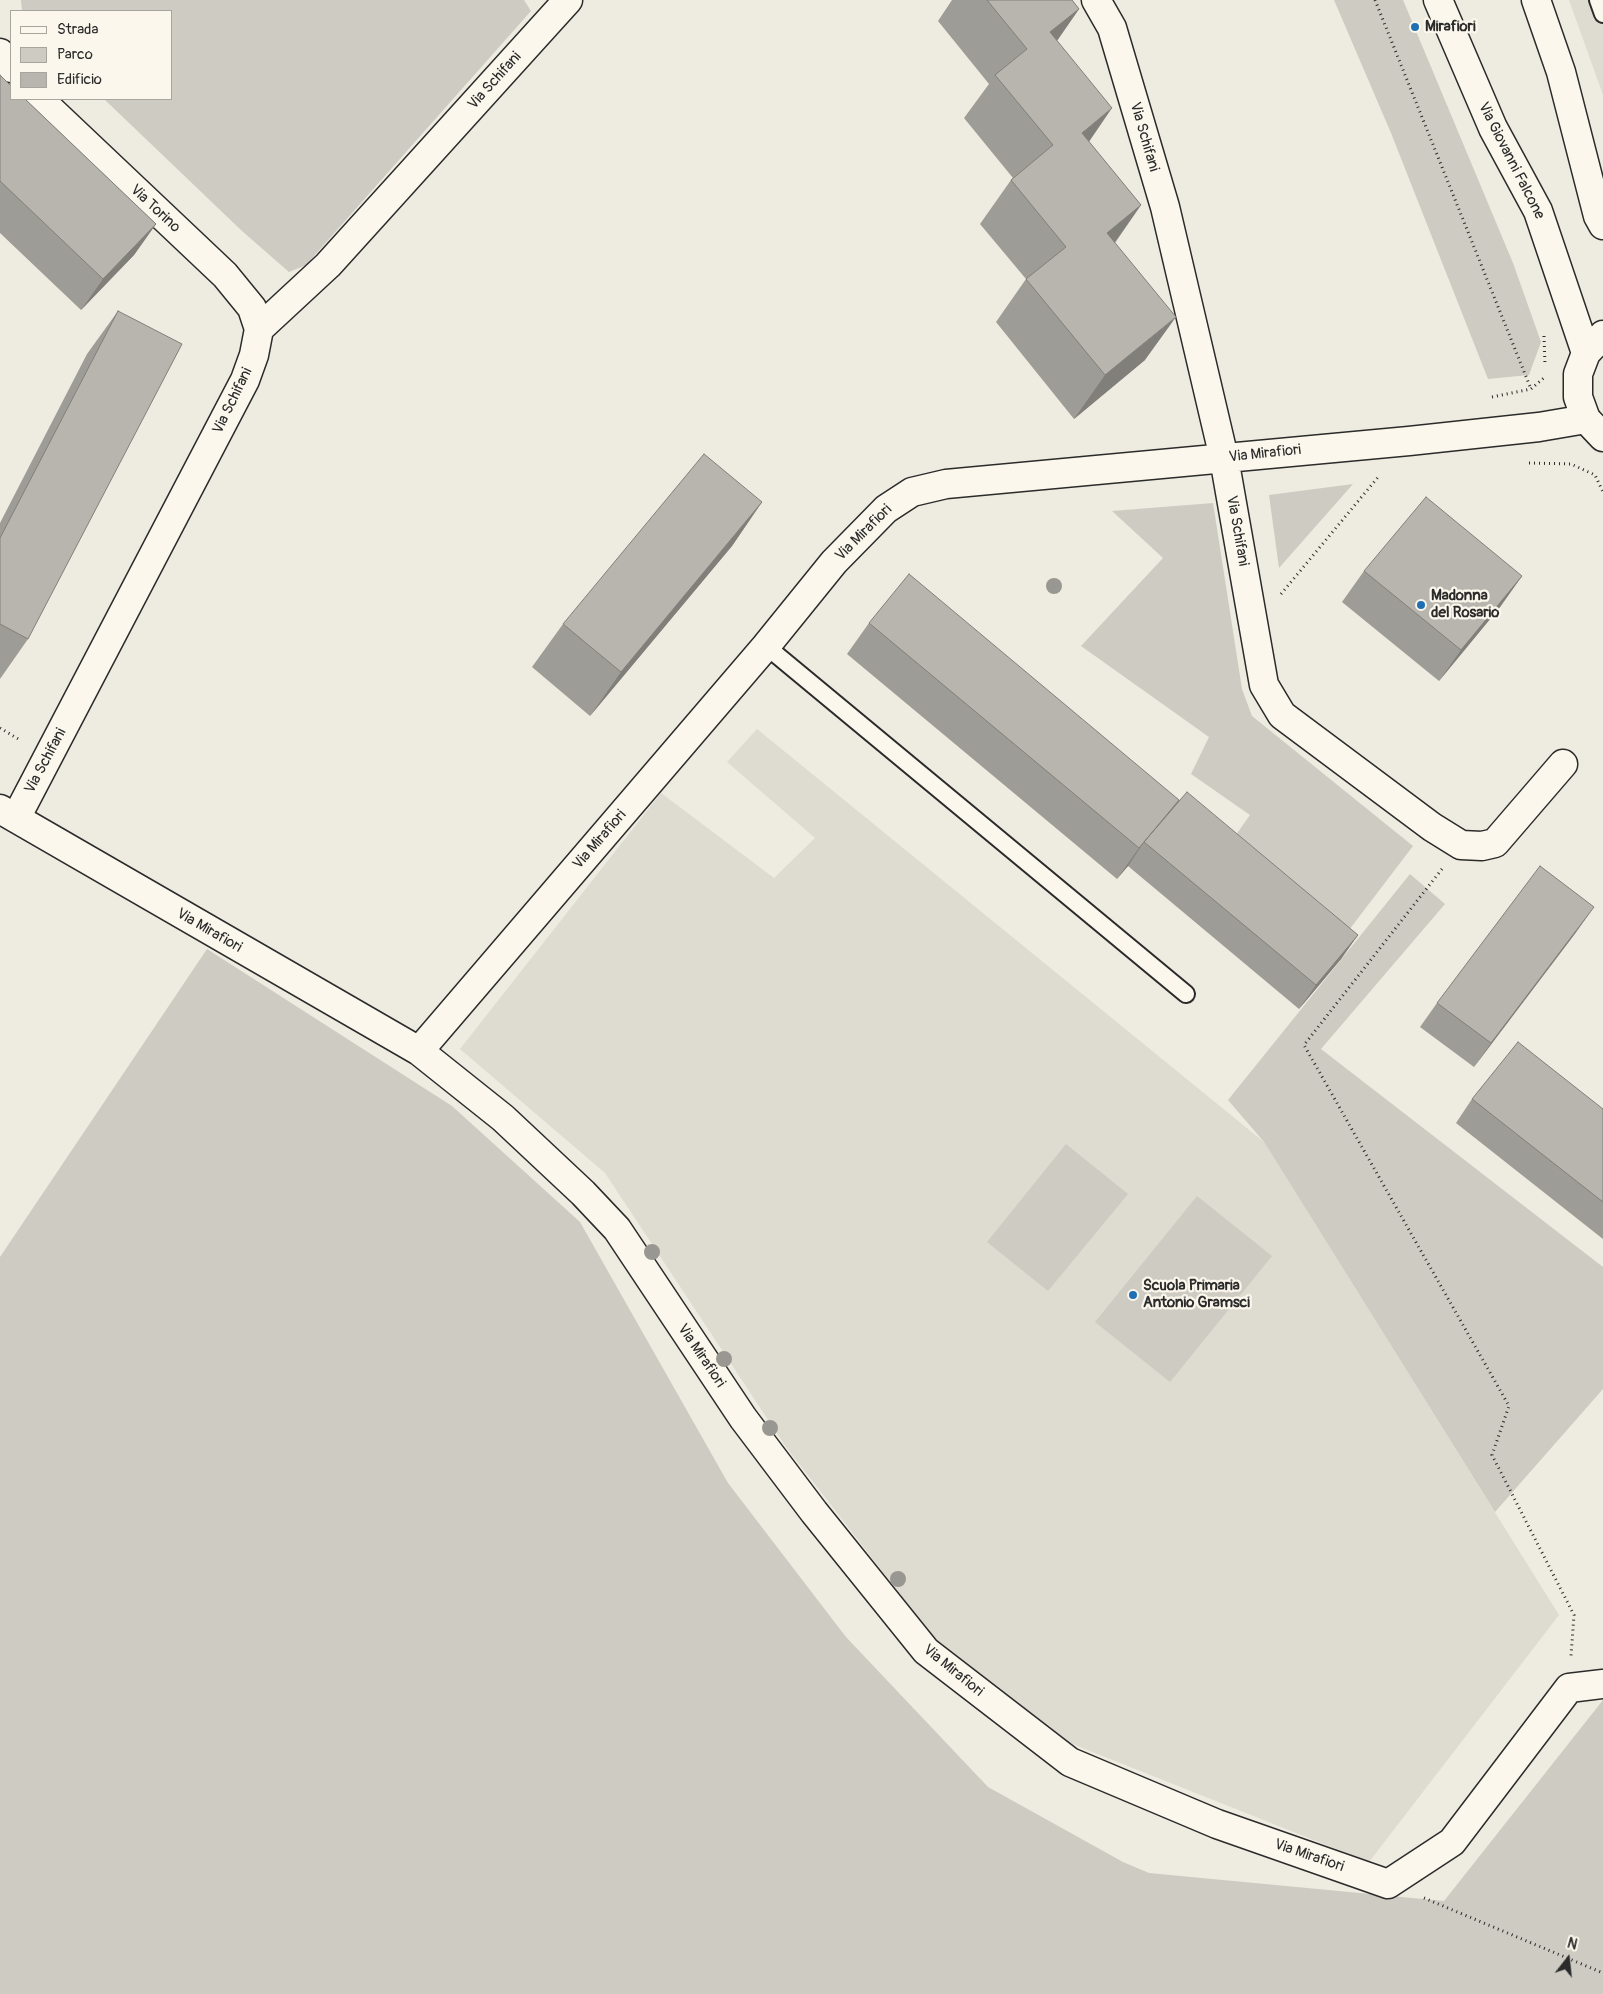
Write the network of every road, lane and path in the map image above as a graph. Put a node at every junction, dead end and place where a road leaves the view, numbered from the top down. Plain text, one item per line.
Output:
1 (568, 0) edge
2 (1096, 0) edge
3 (1375, 0) edge
4 (1438, 0) edge
5 (1536, 0) edge
6 (1598, 0) edge
7 (1603, 14) edge
8 (0, 53) edge
9 (10, 67) edge
10 (40, 100) edge
11 (1603, 225) edge
12 (259, 329) junction
13 (1544, 330) dead end
14 (1595, 344) edge
15 (1531, 389) junction
16 (1488, 398) dead end
17 (1595, 428) edge
18 (1224, 458) junction
19 (1522, 463) dead end
20 (1374, 472) dead end
21 (1603, 492) edge
22 (1255, 625) junction
23 (766, 646) junction
24 (1563, 764) dead end
25 (8, 813) edge
26 (1461, 845) junction
27 (1186, 994) dead end
28 (419, 1051) junction
29 (1603, 1684) edge
30 (1569, 1688) junction
31 (1388, 1884) junction
32 (1603, 1973) edge

1 - 12 street, Via Schifani
2 - 18 street, Via Schifani
3 - 15 path
4 - 14 street, Via Giovanni Falcone
5 - 11 street
6 - 7 lane
8 - 9 street
10 - 12 street, Via Torino
12 - 25 street, Via Schifani
13 - 15 path
14 - 17 street, Via Giovanni Falcone
15 - 16 path
17 - 18 street, Via Mirafiori
18 - 22 street, Via Schifani
18 - 23 street, Via Mirafiori
19 - 21 path
20 - 22 path
22 - 26 street, Via Schifani
23 - 27 lane
23 - 28 street, Via Mirafiori
24 - 26 street
25 - 28 street, Via Mirafiori
26 - 30 path
28 - 31 street, Via Mirafiori
29 - 30 street
30 - 31 street
31 - 32 path

